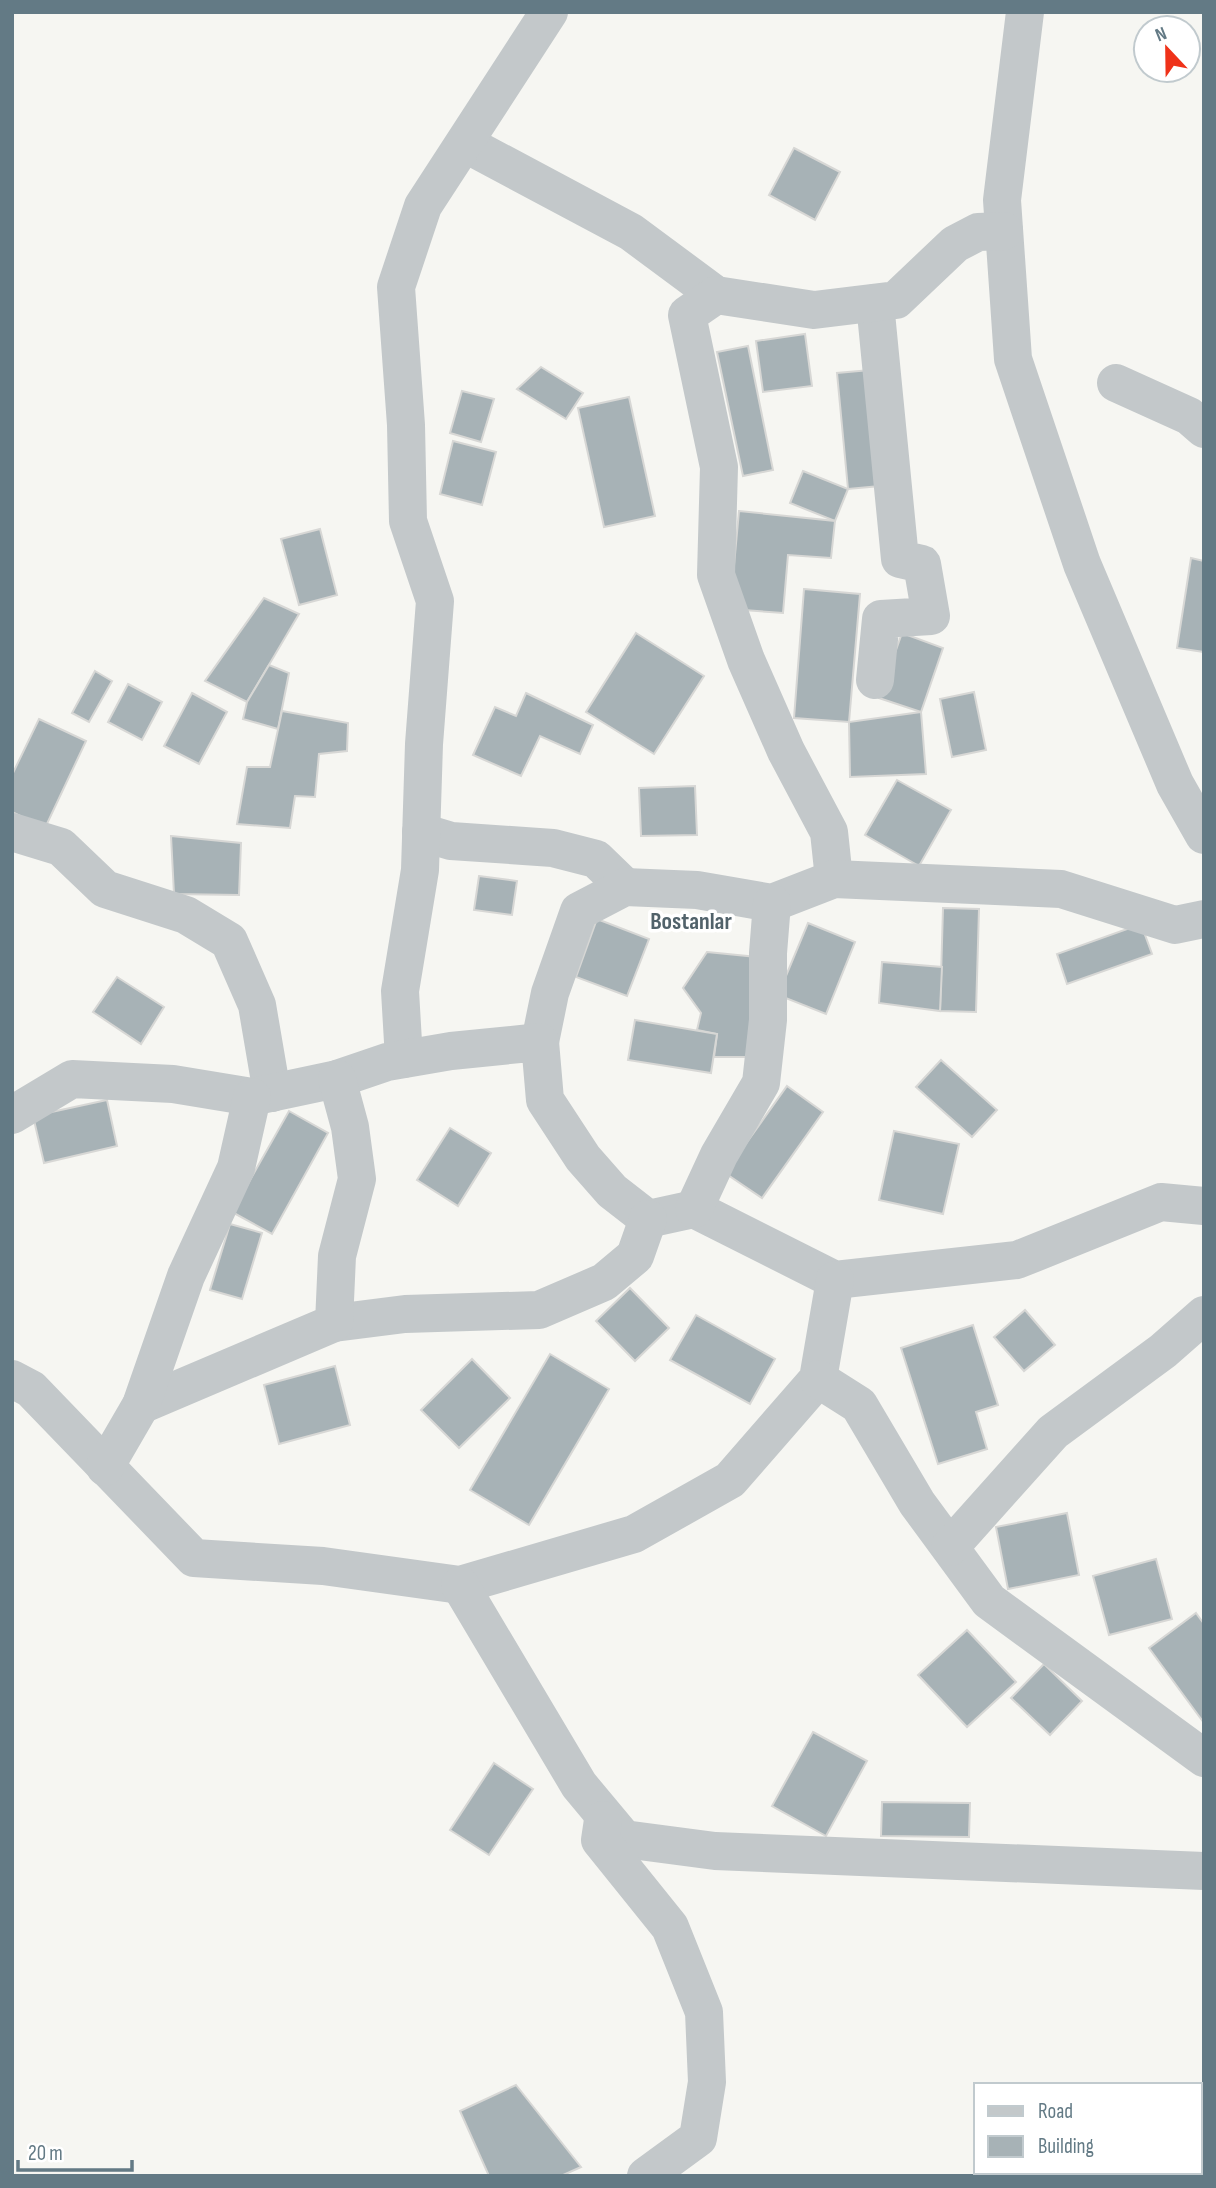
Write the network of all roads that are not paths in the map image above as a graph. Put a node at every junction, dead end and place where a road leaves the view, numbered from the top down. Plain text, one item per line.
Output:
1 (549, 12) edge
2 (1025, 12) edge
3 (466, 144) junction
4 (1004, 231) junction
5 (716, 295) junction
6 (875, 303) junction
7 (1116, 383) dead end
8 (1204, 429) edge
9 (875, 680) dead end
10 (12, 832) edge
11 (421, 832) junction
12 (1204, 835) edge
13 (834, 879) junction
14 (625, 887) junction
15 (772, 904) junction
16 (1204, 919) edge
17 (540, 1042) junction
18 (404, 1059) junction
19 (337, 1079) junction
20 (262, 1095) junction
21 (12, 1115) edge
22 (1204, 1206) edge
23 (694, 1209) junction
24 (648, 1219) junction
25 (835, 1280) junction
26 (1204, 1315) edge
27 (334, 1323) junction
28 (12, 1379) edge
29 (818, 1379) junction
30 (141, 1405) junction
31 (105, 1467) junction
32 (950, 1547) junction
33 (460, 1585) junction
34 (1204, 1758) edge
35 (604, 1815) junction
36 (1204, 1871) edge
37 (646, 2176) edge

1 - 3 street
2 - 4 street
3 - 5 street
3 - 11 street
4 - 6 street
4 - 12 street
5 - 6 street
5 - 13 street
6 - 9 street
7 - 8 street
10 - 20 street
11 - 14 street
11 - 18 street
13 - 15 street
13 - 16 street
14 - 15 street
14 - 17 street
15 - 23 street
17 - 18 street
17 - 24 street
18 - 19 street
19 - 20 street
19 - 27 street
20 - 21 street
20 - 30 street
22 - 25 street
23 - 24 street
23 - 25 street
24 - 27 street
25 - 29 street
26 - 32 street
27 - 30 street
28 - 31 street
29 - 32 street
29 - 33 street
30 - 31 street
31 - 33 street
32 - 34 street
33 - 35 street
35 - 36 street
35 - 37 street

